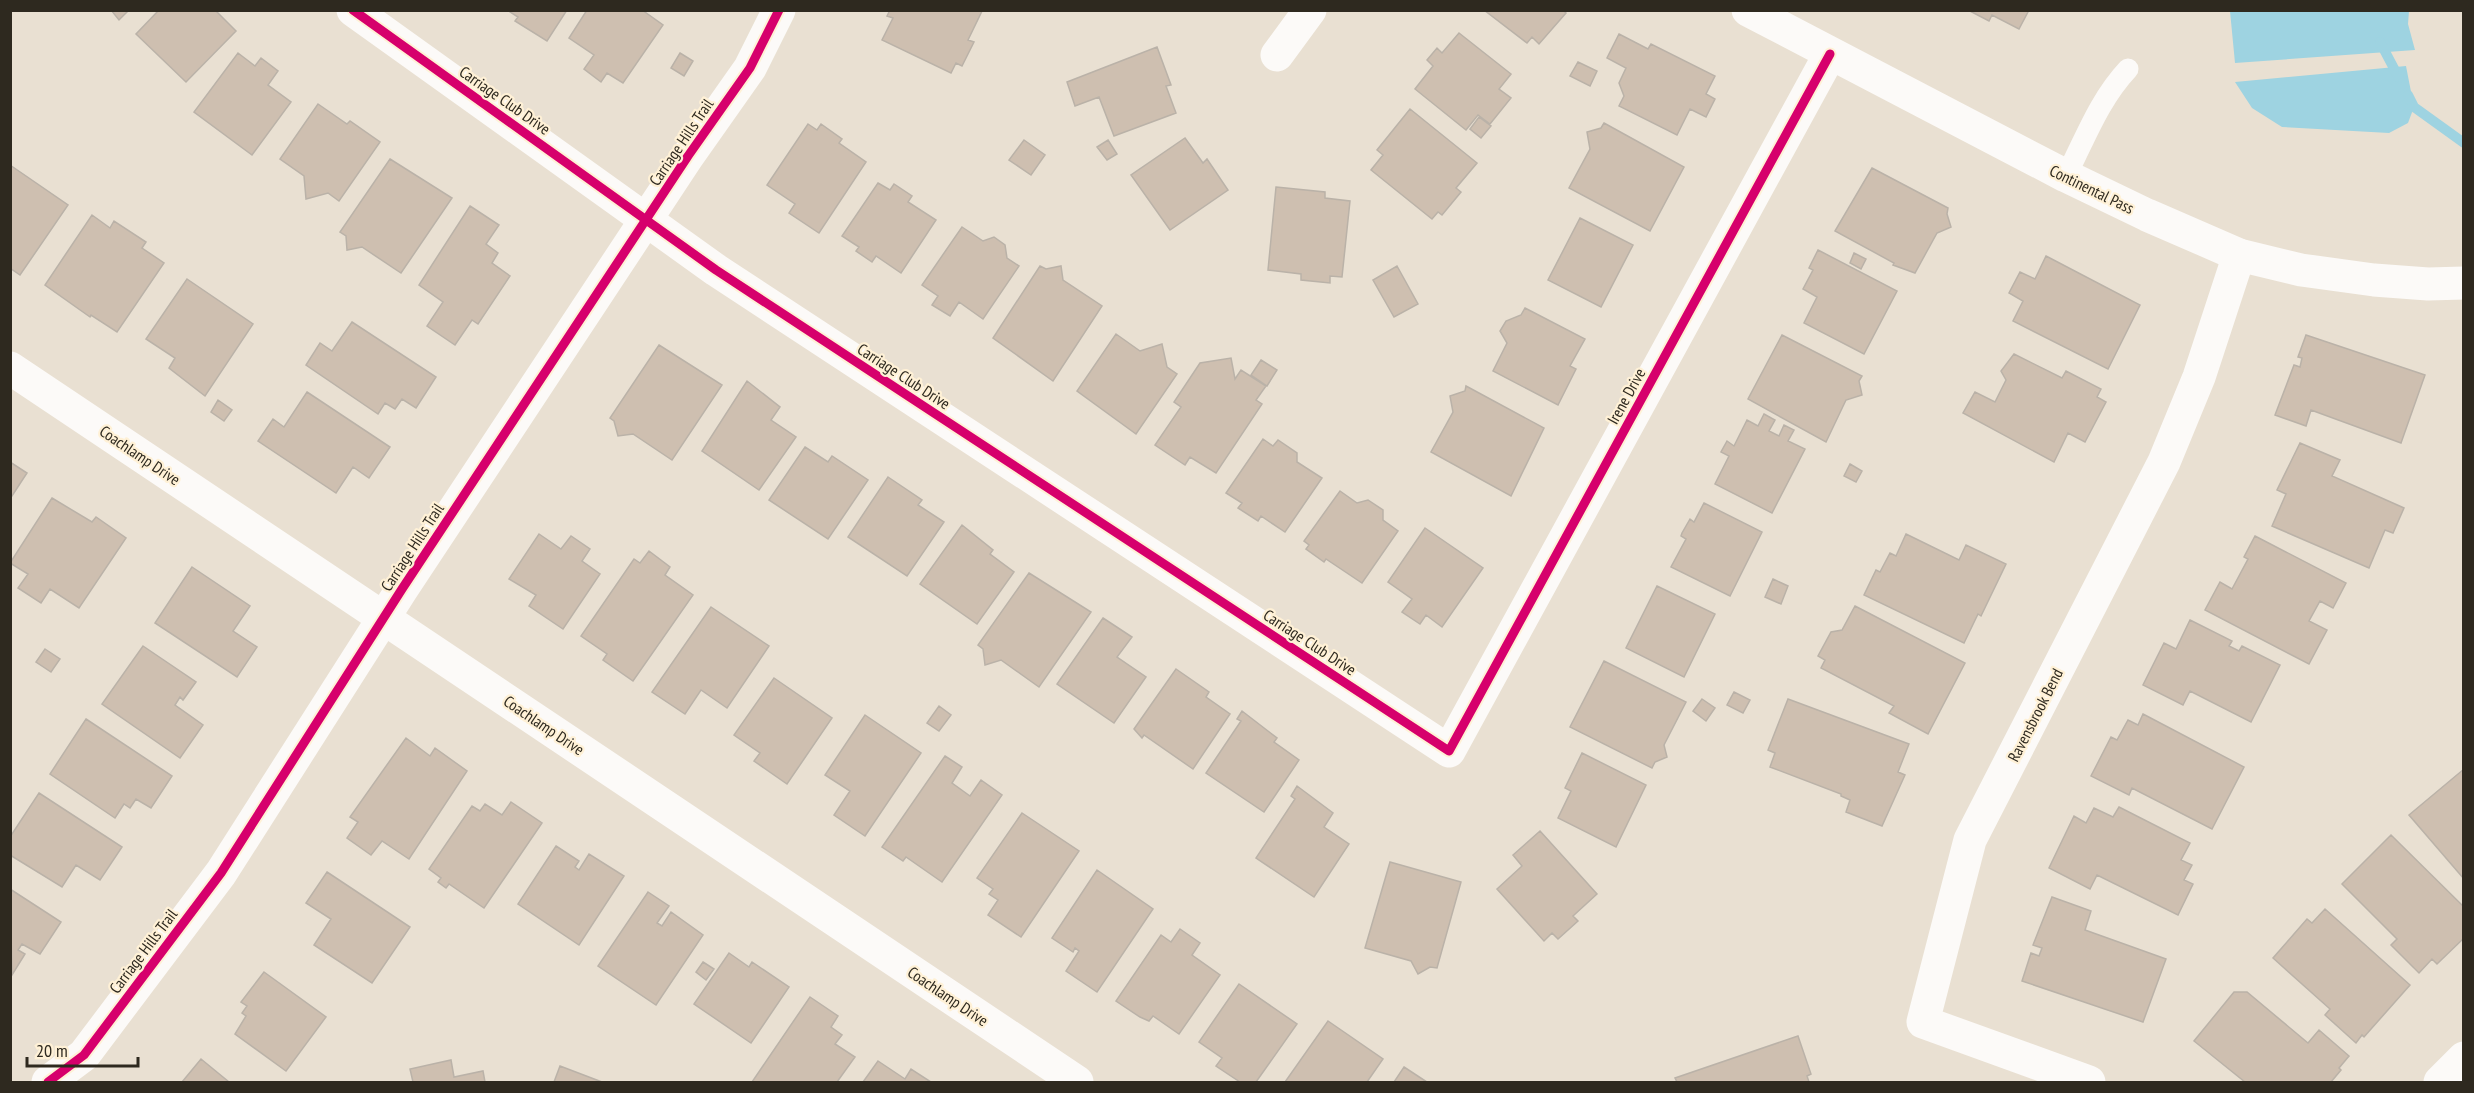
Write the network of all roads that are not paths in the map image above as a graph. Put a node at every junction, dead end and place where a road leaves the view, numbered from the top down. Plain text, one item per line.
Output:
1 (353, 10) edge
2 (779, 10) edge
3 (1310, 10) edge
4 (1748, 10) edge
5 (1830, 54) junction
6 (1277, 55) dead end
7 (2128, 69) dead end
8 (2066, 176) junction
9 (646, 220) junction
10 (2239, 255) junction
11 (2463, 283) edge
12 (10, 368) edge
13 (384, 618) junction
14 (1449, 751) joint
15 (2463, 1058) edge
16 (48, 1083) edge
17 (1077, 1083) edge
18 (2089, 1083) edge
19 (2440, 1083) edge

1 - 9 street, Carriage Club Drive
2 - 9 street, Carriage Hills Trail
3 - 6 street
4 - 5 street, Continental Pass
5 - 8 street, Continental Pass
5 - 14 street, Irene Drive
7 - 8 lane
8 - 10 street, Continental Pass
9 - 13 street, Carriage Hills Trail
9 - 14 street, Carriage Club Drive
10 - 11 street, Continental Pass
10 - 18 street, Ravensbrook Bend
12 - 13 street, Coachlamp Drive
13 - 16 street, Carriage Hills Trail
13 - 17 street, Coachlamp Drive
15 - 19 street

